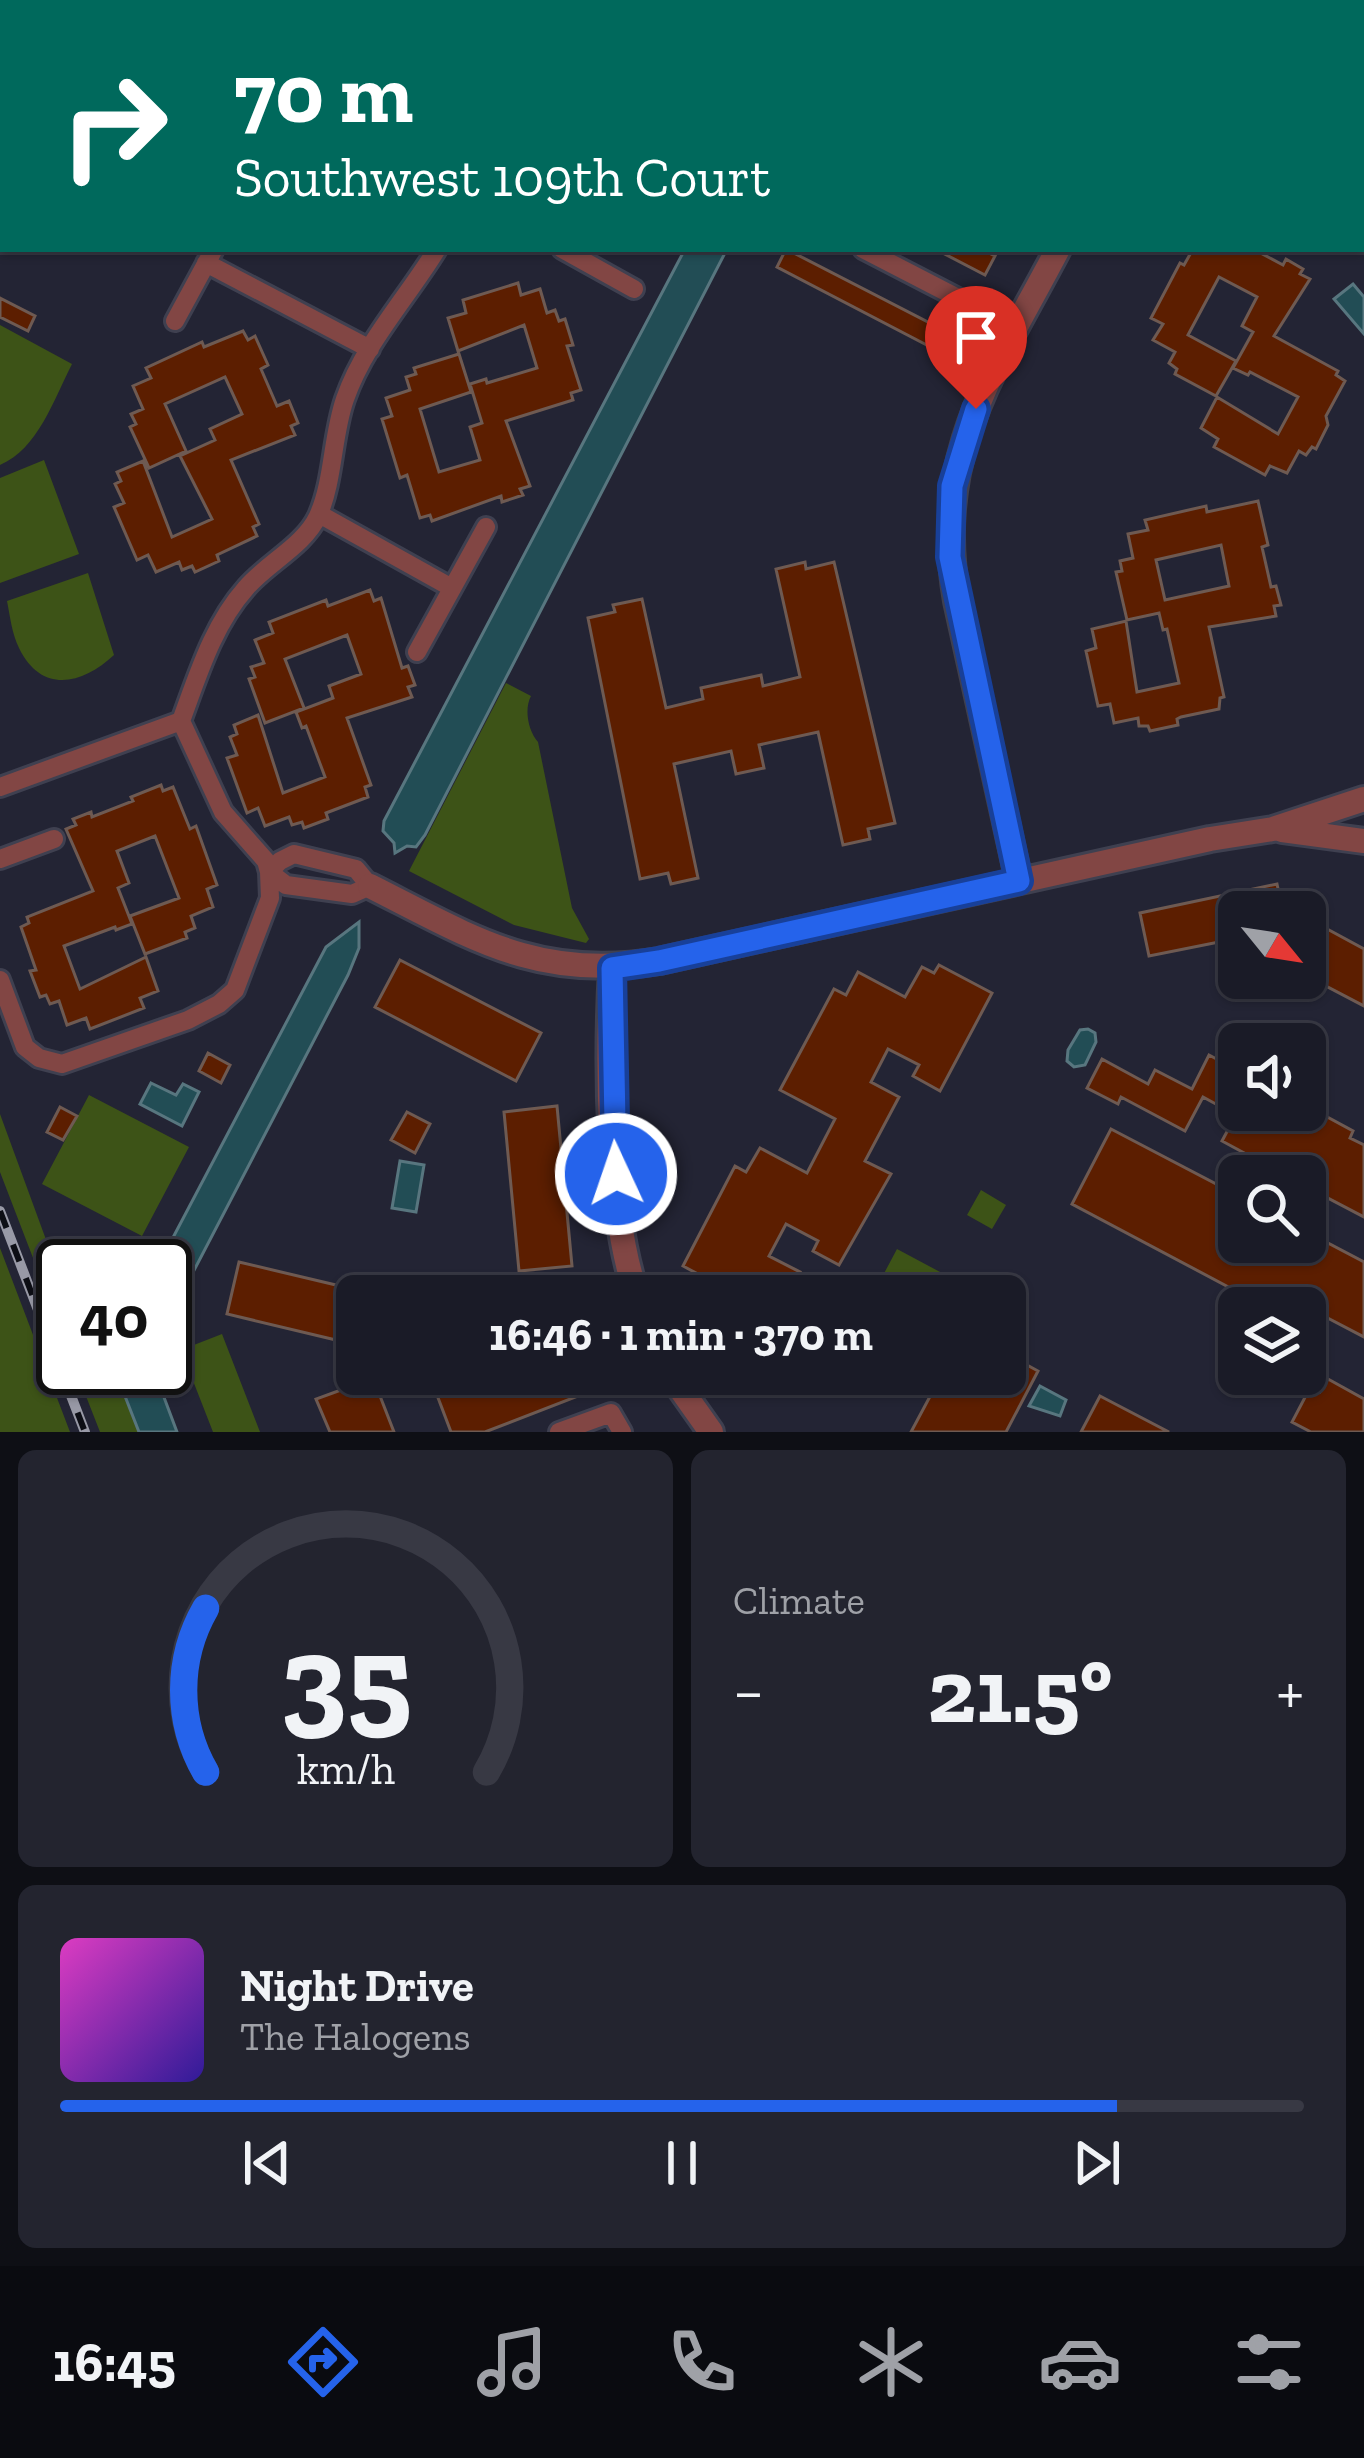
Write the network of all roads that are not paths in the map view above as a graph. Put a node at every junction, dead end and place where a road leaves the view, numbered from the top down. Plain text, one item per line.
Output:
1 (435, 252) edge
2 (567, 252) edge
3 (869, 252) edge
4 (1055, 252) edge
5 (210, 256) edge
6 (634, 289) dead end
7 (175, 320) dead end
8 (1016, 328) junction
9 (370, 349) junction
10 (319, 514) junction
11 (485, 527) dead end
12 (452, 588) junction
13 (417, 652) dead end
14 (181, 721) junction
15 (0, 788) edge
16 (1364, 799) edge
17 (1273, 829) junction
18 (54, 839) dead end
19 (1364, 841) edge
20 (0, 859) edge
21 (269, 872) junction
22 (1019, 881) junction
23 (370, 886) junction
24 (612, 968) junction
25 (0, 980) edge
26 (632, 1275) edge
27 (685, 1395) edge
28 (559, 1432) edge
29 (622, 1432) edge
30 (711, 1432) edge

1 - 9 street
2 - 6 street
3 - 8 street
4 - 8 street
5 - 7 street
5 - 9 street
8 - 22 street
9 - 10 street
10 - 12 street
10 - 14 street
11 - 12 street
12 - 13 street
14 - 15 street
14 - 21 street
16 - 17 street
17 - 19 street
17 - 22 street
18 - 20 street
21 - 23 street
21 - 23 street
21 - 25 street
22 - 24 street
23 - 24 street
24 - 26 street
27 - 30 street
28 - 29 street

